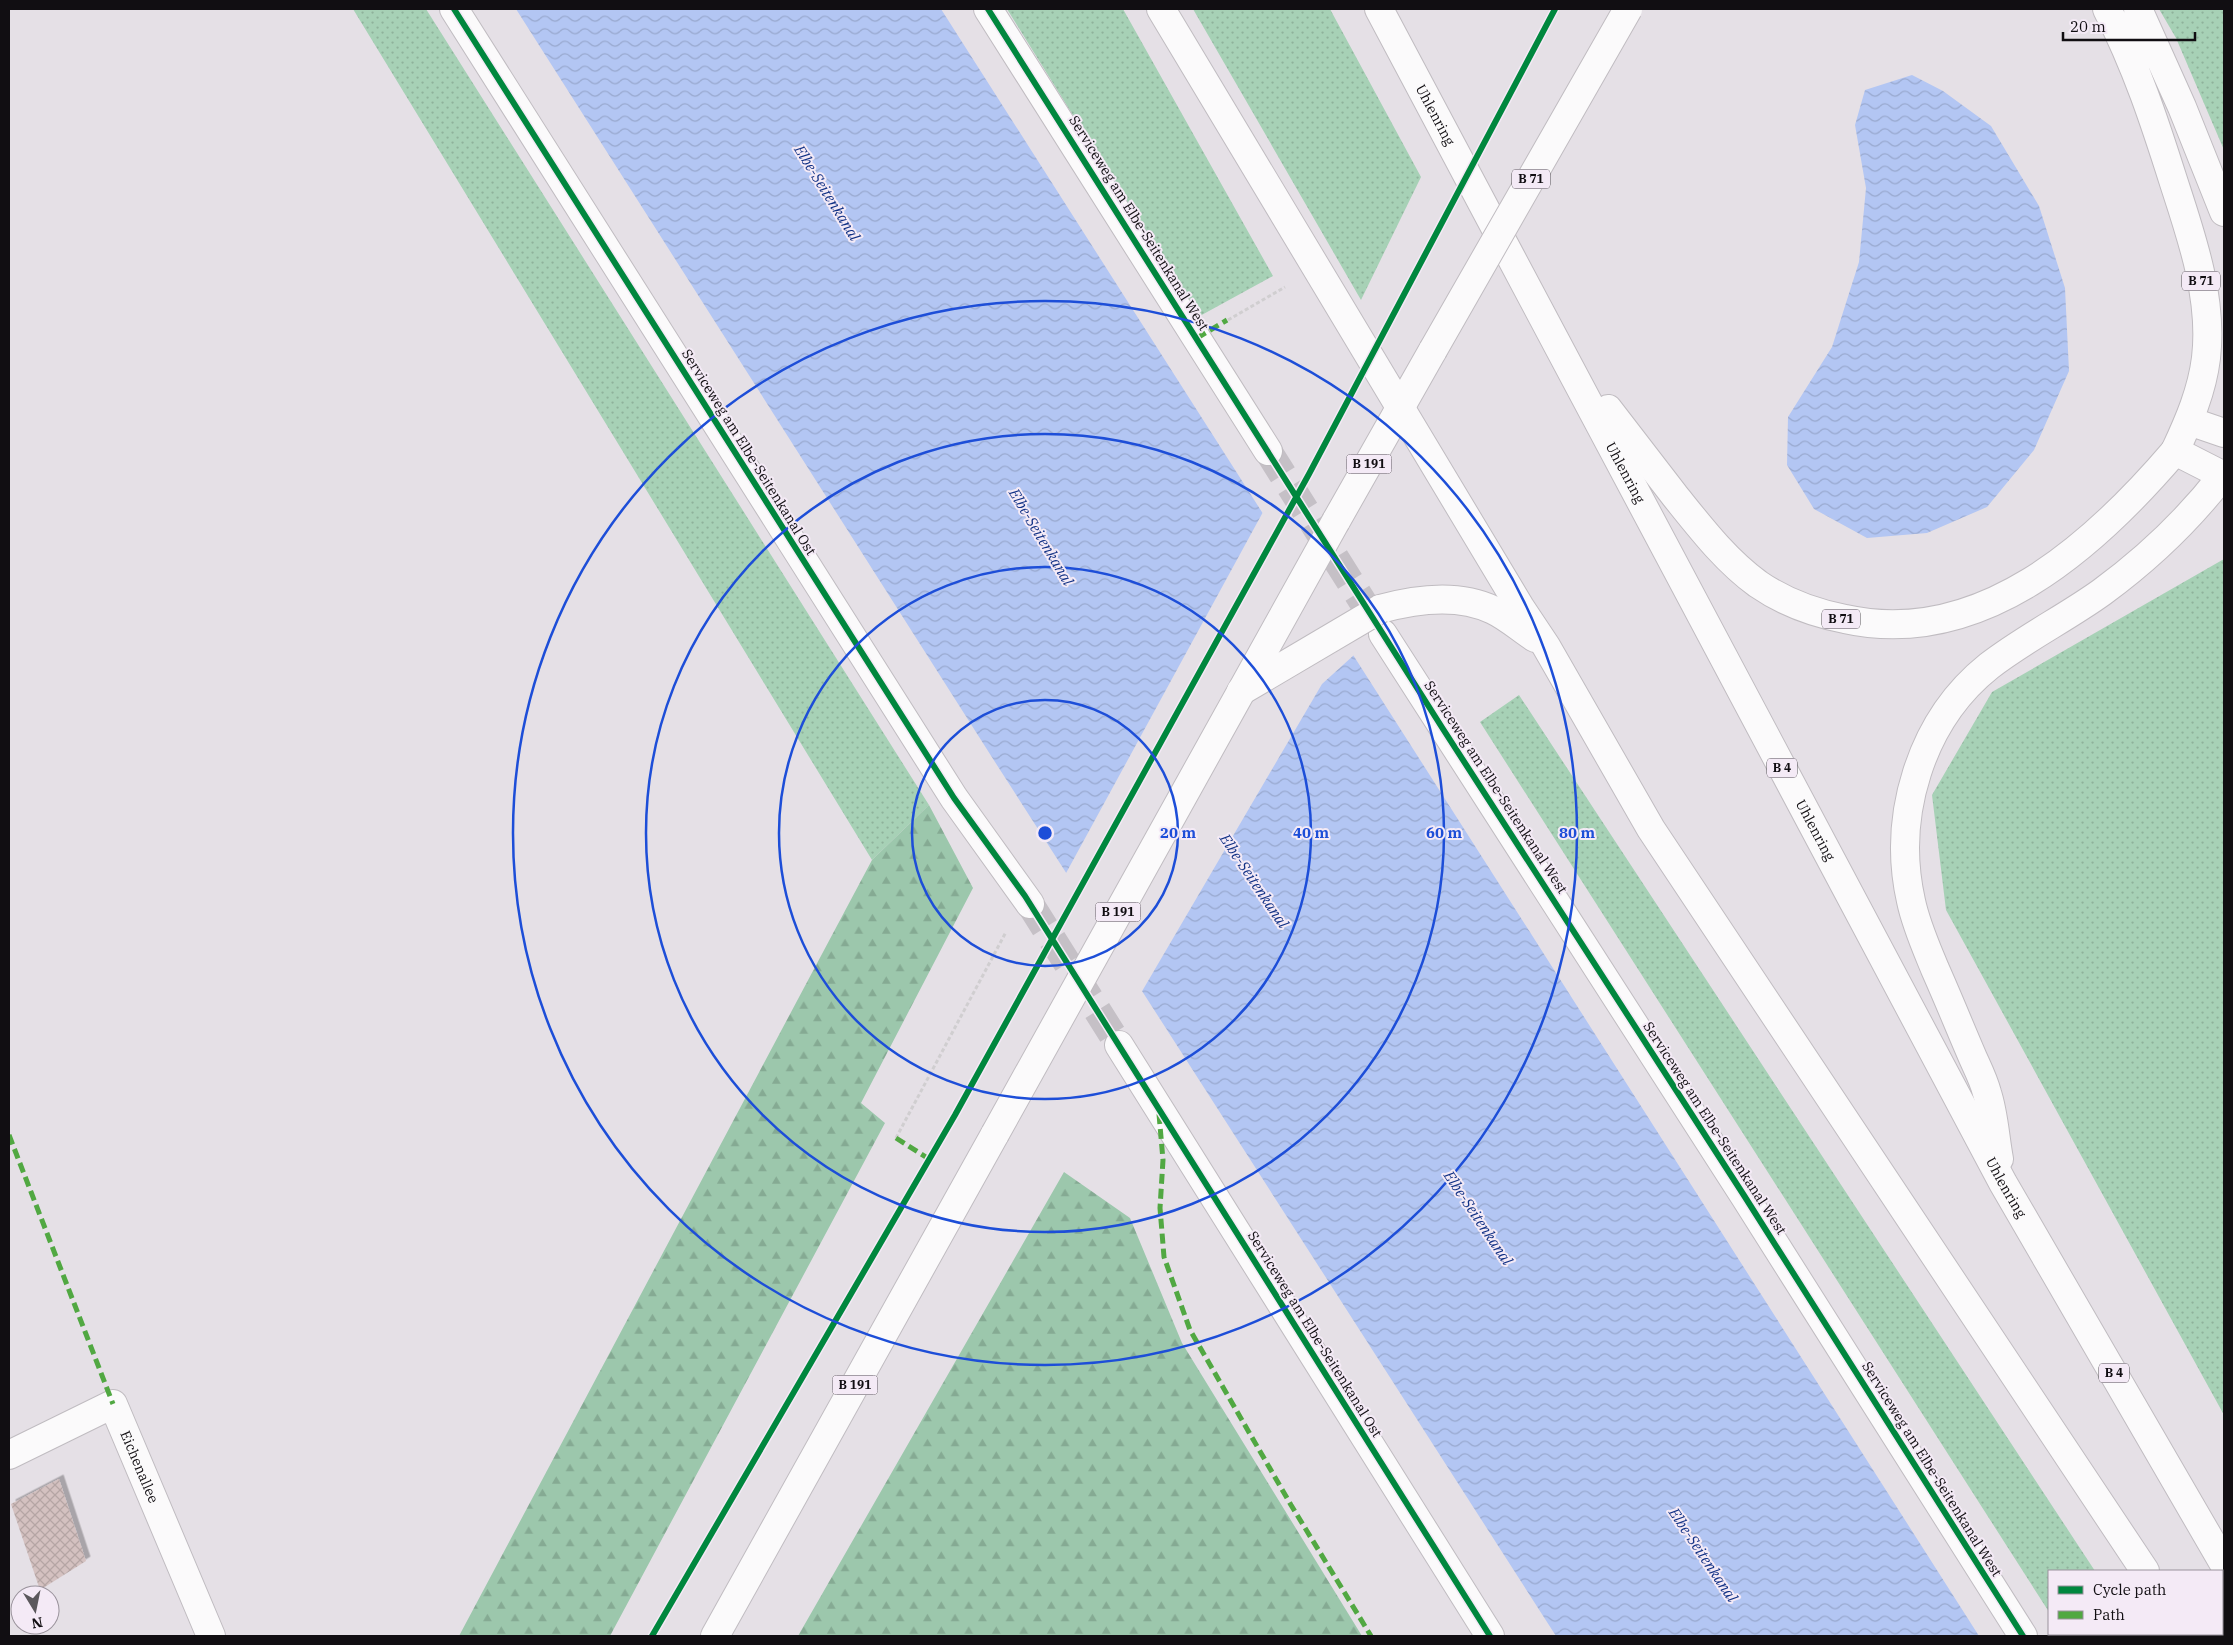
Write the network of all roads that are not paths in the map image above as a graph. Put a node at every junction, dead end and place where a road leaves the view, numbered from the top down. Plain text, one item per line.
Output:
1 (454, 9) edge
2 (988, 9) edge
3 (1161, 9) edge
4 (1379, 9) edge
5 (1628, 9) edge
6 (2107, 9) edge
7 (2138, 9) edge
8 (2224, 212) edge
9 (1564, 353) junction
10 (1401, 407) junction
11 (2189, 422) junction
12 (2224, 433) edge
13 (1268, 451) tunnel mouth
14 (2174, 451) junction
15 (2224, 474) edge
16 (1381, 621) junction
17 (1546, 646) junction
18 (1241, 691) junction
19 (1028, 900) tunnel mouth
20 (1118, 1045) tunnel mouth
21 (2003, 1183) junction
22 (9, 1455) edge
23 (2224, 1564) edge
24 (2144, 1570) edge
25 (211, 1636) edge
26 (715, 1636) edge
27 (1490, 1636) edge
28 (2023, 1636) edge

1 - 19 main road, Serviceweg am Elbe-Seitenkanal Ost
2 - 13 main road, Serviceweg am Elbe-Seitenkanal West
3 - 10 main road
4 - 9 main road, Uhlenring / B 4
5 - 10 main road, B 71, bridge
6 - 11 main road, B 71
7 - 8 main road
9 - 14 main road, B 71
9 - 21 main road, Uhlenring / B 4
10 - 17 main road
10 - 18 main road, B 191, bridge
11 - 12 main road
11 - 14 main road, B 71
14 - 15 main road
15 - 21 main road
16 - 17 main road
16 - 18 main road, bridge
16 - 28 main road, Serviceweg am Elbe-Seitenkanal West
17 - 24 main road
18 - 26 main road, B 191, bridge
20 - 27 main road, Serviceweg am Elbe-Seitenkanal Ost
21 - 23 main road, Uhlenring / B 4
22 - 25 main road, Eichenallee

